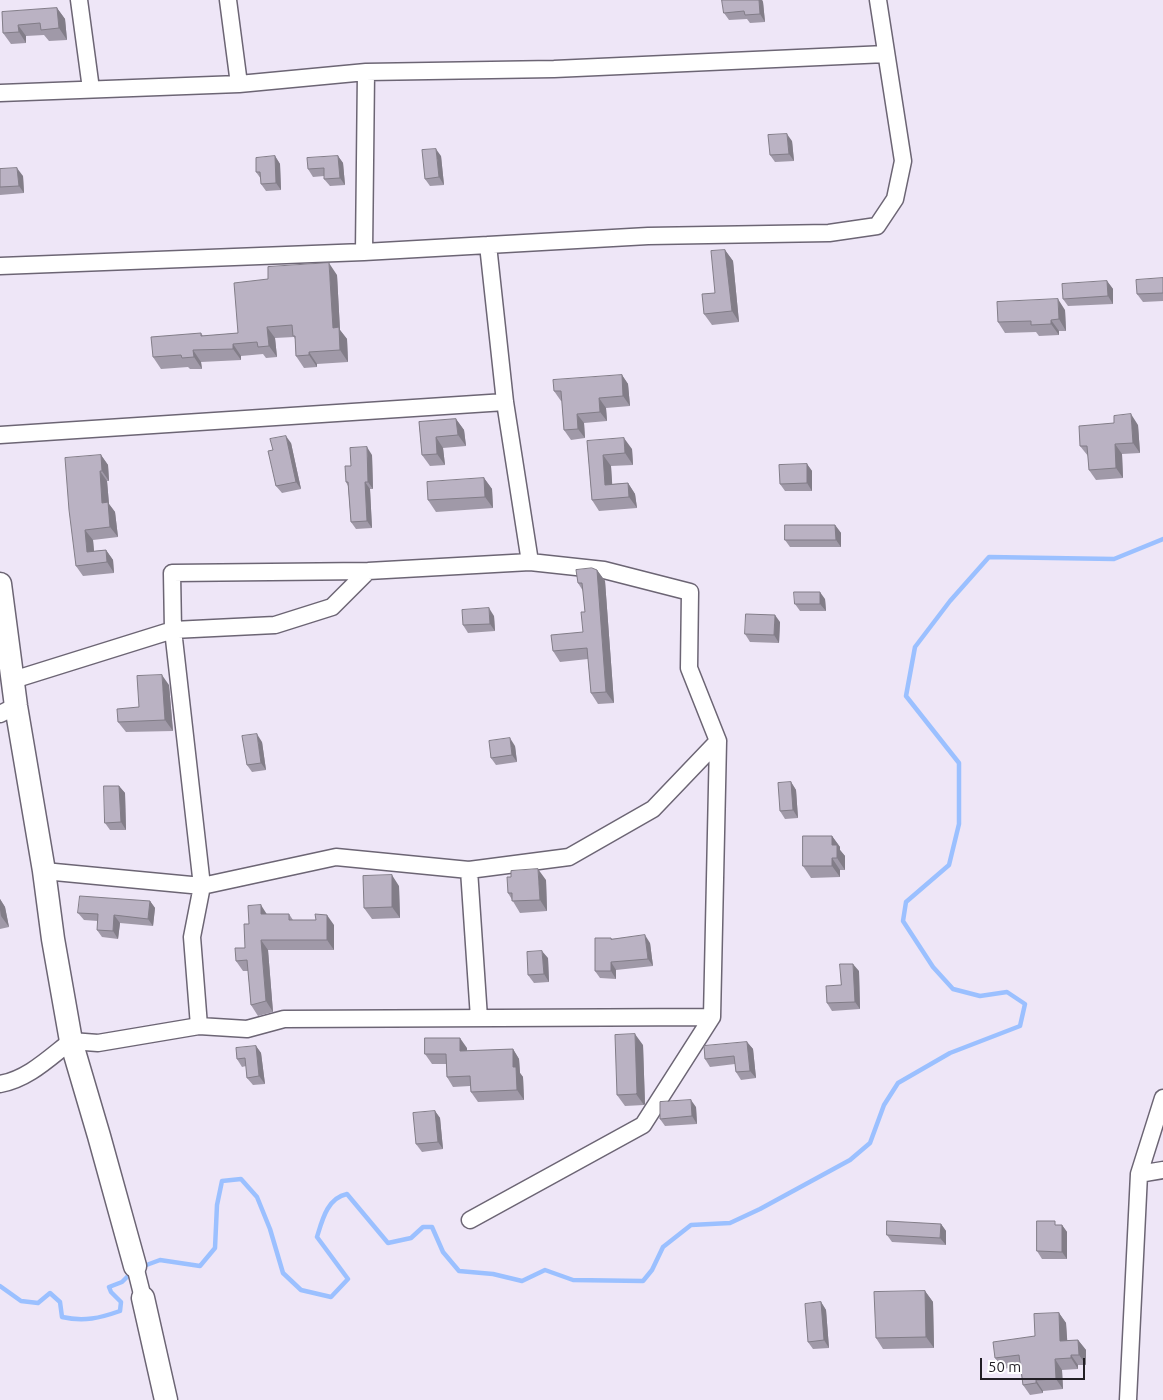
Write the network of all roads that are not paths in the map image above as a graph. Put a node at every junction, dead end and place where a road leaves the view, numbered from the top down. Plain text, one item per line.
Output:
1 (79, 0) edge
2 (228, 0) edge
3 (878, 0) edge
4 (886, 54) junction
5 (366, 72) junction
6 (240, 84) junction
7 (91, 89) junction
8 (0, 93) edge
9 (488, 245) junction
10 (364, 252) junction
11 (0, 266) edge
12 (505, 402) junction
13 (0, 435) edge
14 (530, 562) junction
15 (368, 571) junction
16 (0, 584) edge
17 (173, 630) junction
18 (13, 680) junction
19 (8, 709) edge
20 (718, 741) junction
21 (469, 870) junction
22 (44, 871) junction
23 (202, 886) junction
24 (712, 1017) junction
25 (479, 1018) junction
26 (199, 1026) junction
27 (71, 1041) junction
28 (0, 1084) edge
29 (1163, 1098) edge
30 (1163, 1170) edge
31 (1139, 1174) junction
32 (470, 1220) dead end
33 (135, 1266) joint
34 (144, 1298) joint
35 (166, 1400) edge
36 (1128, 1400) edge

1 - 7 street
2 - 6 street
3 - 4 street
4 - 5 street
4 - 9 street
5 - 6 street
5 - 10 street
6 - 7 street
7 - 8 street
9 - 10 street
9 - 12 street
10 - 11 street
12 - 13 street
12 - 14 street
14 - 15 street
14 - 20 street
15 - 17 street
15 - 17 street
16 - 18 street
17 - 18 street
17 - 23 street
18 - 19 street
19 - 22 street
20 - 21 street
20 - 24 street
21 - 23 street
21 - 25 street
22 - 23 street
22 - 27 street
23 - 26 street
24 - 25 street
24 - 32 street
25 - 26 street
26 - 27 street
27 - 28 street
27 - 33 street
29 - 31 street
30 - 31 street
31 - 36 street
33 - 34 street
34 - 35 street

